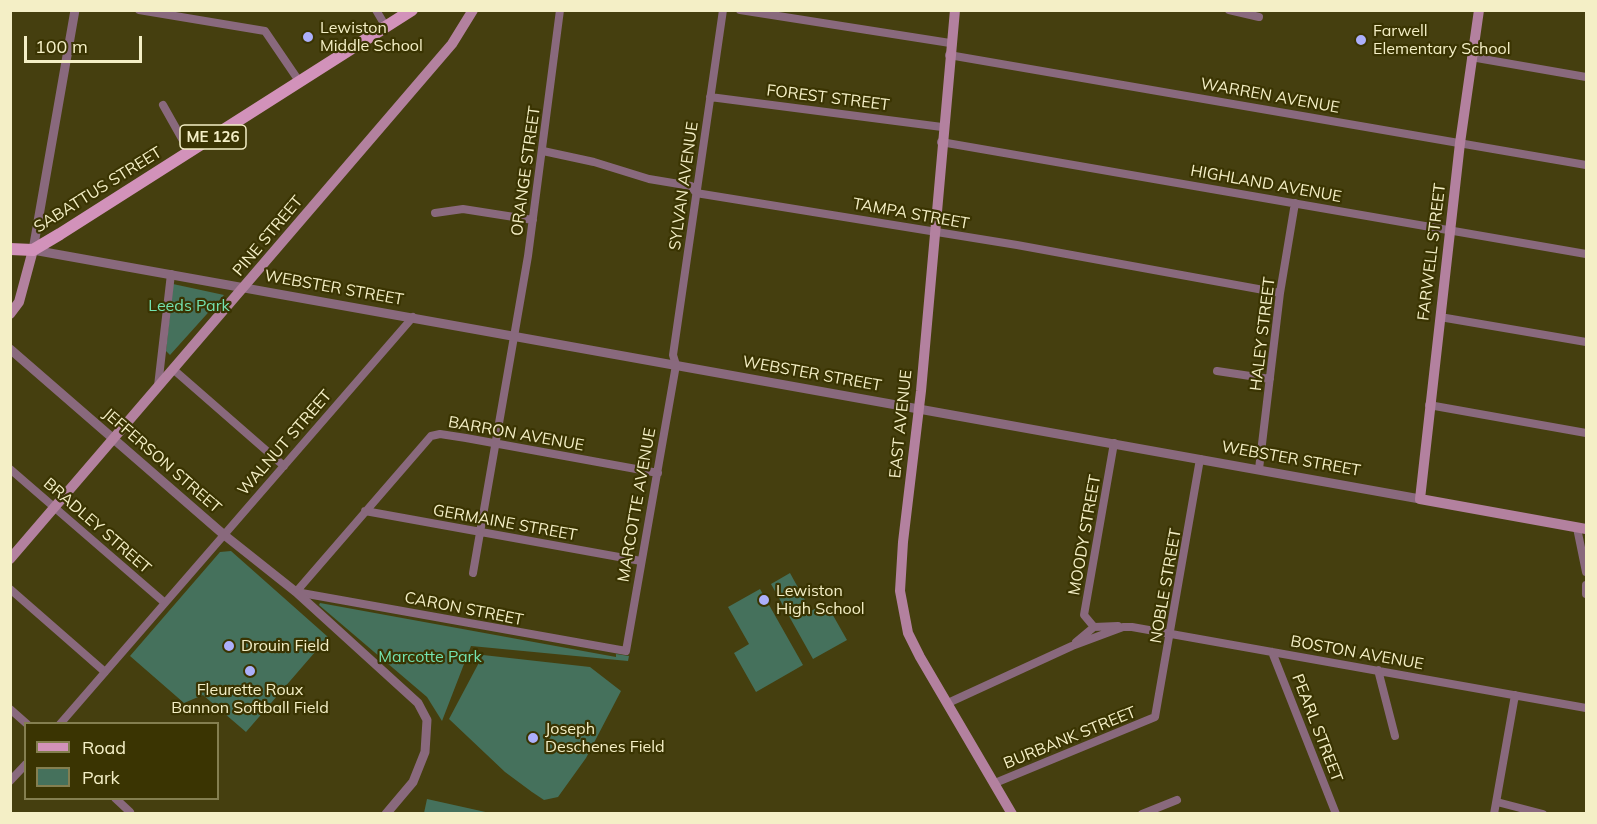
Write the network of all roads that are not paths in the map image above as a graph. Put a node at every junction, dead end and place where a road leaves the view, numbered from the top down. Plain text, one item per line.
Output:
1 (75, 10) edge
2 (139, 10) edge
3 (376, 10) edge
4 (412, 10) edge
5 (473, 10) edge
6 (560, 10) edge
7 (723, 10) edge
8 (740, 10) edge
9 (955, 10) edge
10 (1479, 10) edge
11 (1234, 11) edge
12 (1259, 17) dead end
13 (386, 27) junction
14 (949, 49) junction
15 (1471, 57) junction
16 (1587, 77) edge
17 (298, 81) junction
18 (710, 97) junction
19 (163, 105) dead end
20 (942, 127) junction
21 (941, 142) junction
22 (1460, 143) junction
23 (543, 151) junction
24 (190, 153) junction
25 (1587, 165) edge
26 (696, 193) junction
27 (1295, 203) junction
28 (435, 213) dead end
29 (533, 220) junction
30 (1450, 230) junction
31 (933, 231) junction
32 (10, 249) edge
33 (33, 250) junction
34 (1587, 254) edge
35 (171, 274) junction
36 (245, 287) junction
37 (1280, 293) junction
38 (10, 314) edge
39 (413, 317) junction
40 (1440, 317) junction
41 (515, 335) junction
42 (1587, 342) edge
43 (10, 349) edge
44 (676, 365) junction
45 (174, 370) junction
46 (1217, 371) dead end
47 (1270, 379) junction
48 (158, 387) junction
49 (1429, 405) junction
50 (919, 408) junction
51 (1587, 433) edge
52 (114, 439) junction
53 (496, 444) junction
54 (1114, 444) junction
55 (1200, 459) junction
56 (284, 466) junction
57 (10, 469) edge
58 (1259, 469) junction
59 (658, 473) junction
60 (1420, 499) junction
61 (55, 508) junction
62 (365, 511) junction
63 (1582, 528) edge
64 (480, 532) junction
65 (223, 534) junction
66 (10, 559) edge
67 (641, 561) junction
68 (1587, 572) edge
69 (473, 573) dead end
70 (1587, 585) edge
71 (10, 589) edge
72 (296, 592) junction
73 (1587, 594) edge
74 (165, 603) junction
75 (1094, 627) junction
76 (1123, 627) junction
77 (1171, 633) junction
78 (1072, 646) junction
79 (626, 651) joint
80 (1272, 652) junction
81 (1378, 670) junction
82 (105, 672) junction
83 (1515, 695) junction
84 (948, 703) junction
85 (1587, 708) edge
86 (10, 709) edge
87 (1155, 717) joint
88 (26, 722) edge
89 (61, 722) edge
90 (1395, 736) dead end
91 (24, 766) edge
92 (10, 781) edge
93 (995, 783) junction
94 (117, 800) edge
95 (1177, 800) dead end
96 (1497, 802) junction
97 (130, 812) edge
98 (386, 813) edge
99 (1012, 813) edge
100 (1142, 813) edge
101 (1336, 813) edge
102 (1494, 813) edge
103 (1543, 813) edge

1 - 33 street
2 - 17 street
3 - 13 street
4 - 13 main road, SABATTUS STREET / ME 126
5 - 36 main road, PINE STREET
6 - 23 street, ORANGE STREET
7 - 18 street, SYLVAN AVENUE
8 - 14 street, WARREN AVENUE
9 - 14 main road, EAST AVENUE
10 - 15 main road, FARWELL STREET
11 - 12 street
13 - 17 main road, SABATTUS STREET / ME 126
14 - 20 main road, EAST AVENUE
14 - 22 street, WARREN AVENUE
15 - 16 street
15 - 22 main road, FARWELL STREET
17 - 24 main road, SABATTUS STREET / ME 126
18 - 20 street, FOREST STREET
18 - 26 street, SYLVAN AVENUE
19 - 24 street
20 - 21 main road, EAST AVENUE
21 - 27 street, HIGHLAND AVENUE
21 - 31 main road, EAST AVENUE
22 - 25 street, WARREN AVENUE
22 - 30 main road, FARWELL STREET
23 - 26 street, TAMPA STREET
23 - 29 street, ORANGE STREET
24 - 33 main road, SABATTUS STREET / ME 126
26 - 31 street, TAMPA STREET
26 - 44 street, SYLVAN AVENUE
27 - 30 street, HIGHLAND AVENUE
27 - 37 street, HALEY STREET
28 - 29 street
29 - 41 street, ORANGE STREET
30 - 34 street, HIGHLAND AVENUE
30 - 40 main road, FARWELL STREET
31 - 37 street, TAMPA STREET
31 - 50 main road, EAST AVENUE
32 - 33 main road, SABATTUS STREET
33 - 35 street, WEBSTER STREET
33 - 38 main road
35 - 36 street, WEBSTER STREET
35 - 48 street
36 - 39 street, WEBSTER STREET
36 - 45 main road, PINE STREET
37 - 47 street, HALEY STREET
39 - 41 street, WEBSTER STREET
39 - 56 street, WALNUT STREET
40 - 42 street
40 - 49 main road, FARWELL STREET
41 - 44 street, WEBSTER STREET
41 - 53 street, ORANGE STREET
43 - 52 street, JEFFERSON STREET
44 - 50 street, WEBSTER STREET
44 - 59 street, MARCOTTE AVENUE
45 - 48 main road, PINE STREET
45 - 56 street
46 - 47 street
47 - 58 street, HALEY STREET
48 - 52 main road, PINE STREET
49 - 51 street
49 - 60 main road, FARWELL STREET
50 - 54 street, WEBSTER STREET
50 - 84 main road, EAST AVENUE
52 - 61 main road, PINE STREET
52 - 65 street, JEFFERSON STREET
53 - 59 street, BARRON AVENUE
53 - 62 street, BARRON AVENUE
53 - 64 street, ORANGE STREET
54 - 55 street, WEBSTER STREET
54 - 75 street, MOODY STREET
55 - 58 street, WEBSTER STREET
55 - 77 street, NOBLE STREET
56 - 65 street, WALNUT STREET
57 - 61 street, BRADLEY STREET
58 - 60 street, WEBSTER STREET
59 - 67 street, MARCOTTE AVENUE
60 - 63 main road, WEBSTER STREET
61 - 66 main road, PINE STREET
61 - 74 street, BRADLEY STREET
62 - 64 street, GERMAINE STREET
62 - 72 street, BARRON AVENUE
63 - 68 street
64 - 67 street, GERMAINE STREET
64 - 69 street, ORANGE STREET
65 - 72 street, JEFFERSON STREET
65 - 74 street, WALNUT STREET
67 - 79 street, MARCOTTE AVENUE
70 - 73 street
71 - 82 street
72 - 79 street, CARON STREET
72 - 98 street, JEFFERSON STREET
74 - 82 street, WALNUT STREET
75 - 76 street, BOSTON AVENUE
75 - 78 street, BOSTON AVENUE
76 - 77 street, BOSTON AVENUE
76 - 78 street, BOSTON AVENUE
77 - 80 street, BOSTON AVENUE
77 - 87 street, NOBLE STREET
78 - 84 street, BOSTON AVENUE
80 - 81 street, BOSTON AVENUE
80 - 101 street, PEARL STREET
81 - 83 street, BOSTON AVENUE
81 - 90 street
82 - 89 street, WALNUT STREET
83 - 85 street, BOSTON AVENUE
83 - 96 street
84 - 93 main road, EAST AVENUE
86 - 88 street
87 - 93 street, BURBANK STREET
91 - 92 street
93 - 99 main road, EAST AVENUE
94 - 97 street
95 - 100 street
96 - 102 street
96 - 103 street

